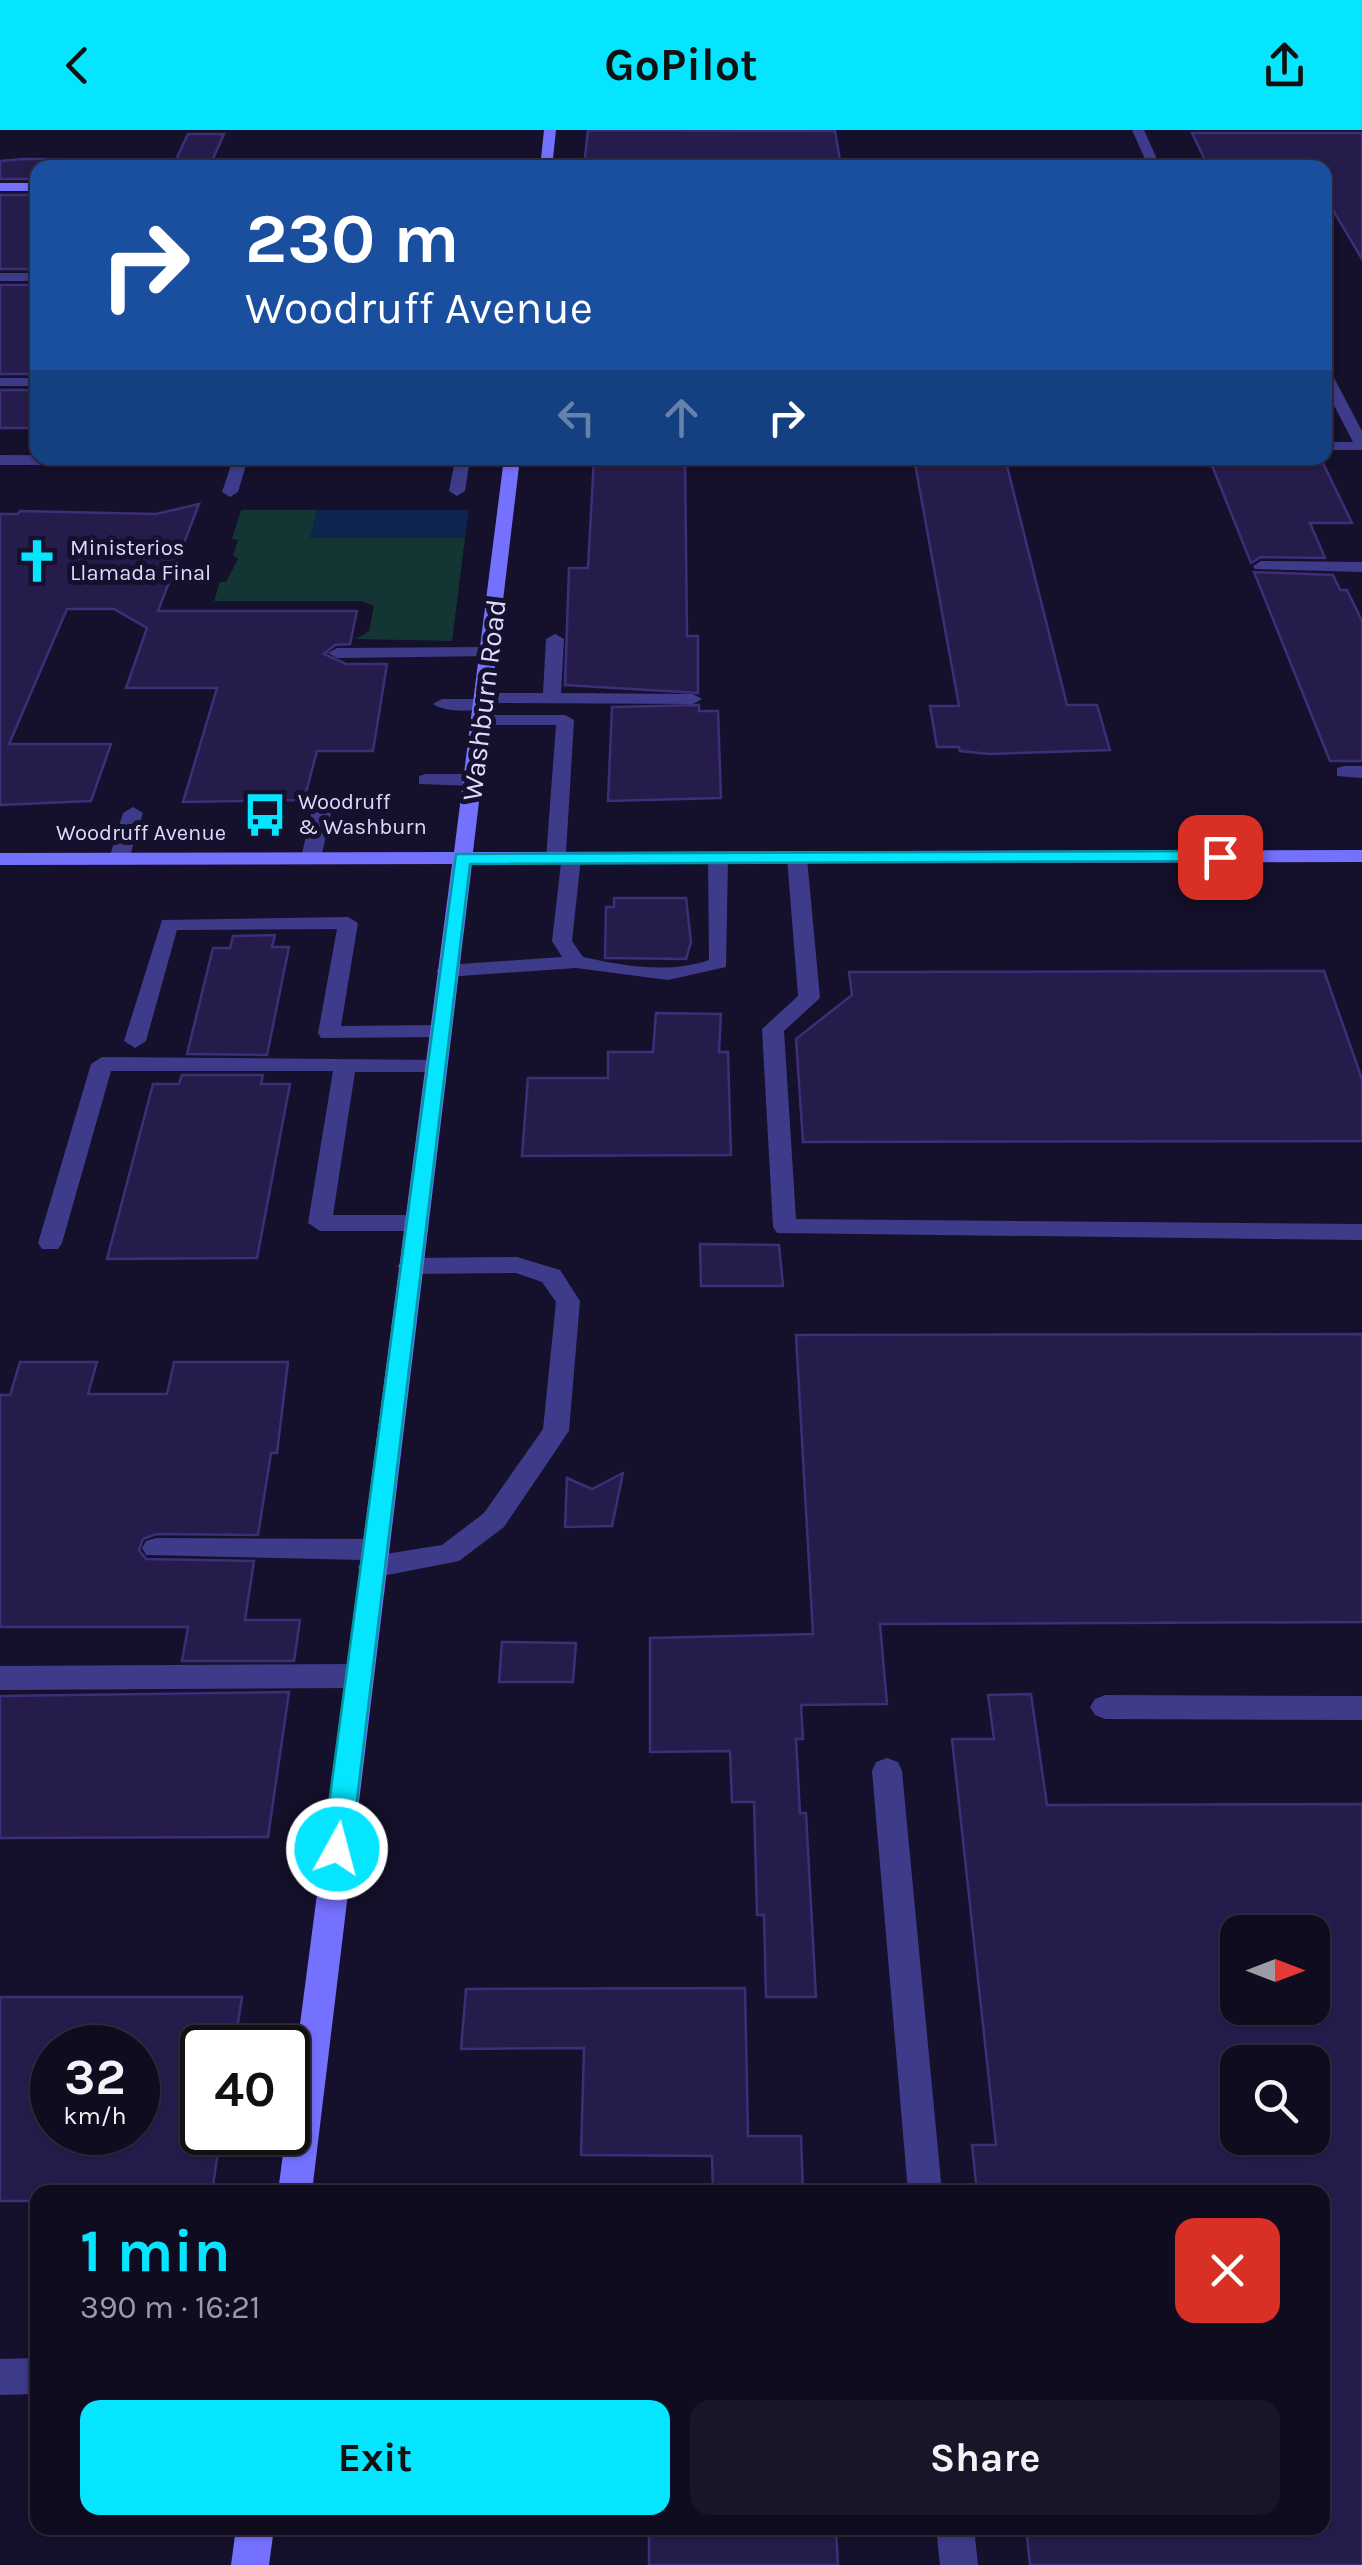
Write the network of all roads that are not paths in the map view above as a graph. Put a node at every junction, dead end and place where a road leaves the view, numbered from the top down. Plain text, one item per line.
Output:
1 (550, 130) edge
2 (1138, 130) edge
3 (547, 160) edge
4 (1151, 160) edge
5 (0, 187) edge
6 (30, 187) edge
7 (0, 277) edge
8 (30, 277) edge
9 (0, 382) edge
10 (30, 382) edge
11 (1332, 388) edge
12 (1332, 446) edge
13 (1362, 446) edge
14 (0, 460) edge
15 (30, 460) edge
16 (238, 465) edge
17 (461, 465) edge
18 (511, 465) edge
19 (457, 491) dead end
20 (230, 492) dead end
21 (1261, 566) dead end
22 (1362, 567) edge
23 (555, 638) dead end
24 (490, 652) junction
25 (337, 653) dead end
26 (552, 698) junction
27 (593, 698) junction
28 (693, 699) dead end
29 (442, 704) dead end
30 (484, 707) junction
31 (565, 720) junction
32 (426, 780) dead end
33 (475, 780) junction
34 (133, 813) dead end
35 (321, 814) dead end
36 (118, 858) junction
37 (311, 858) junction
38 (462, 858) junction
39 (563, 858) junction
40 (718, 858) junction
41 (797, 858) junction
42 (0, 859) edge
43 (1360, 860) edge
44 (576, 962) junction
45 (446, 971) junction
46 (438, 1032) junction
47 (135, 1042) dead end
48 (344, 1064) junction
49 (434, 1065) junction
50 (414, 1224) junction
51 (1362, 1232) edge
52 (50, 1243) dead end
53 (409, 1266) junction
54 (156, 1548) dead end
55 (373, 1558) junction
56 (358, 1676) junction
57 (0, 1678) edge
58 (1105, 1708) dead end
59 (1362, 1708) edge
60 (887, 1770) dead end
61 (296, 2185) edge
62 (924, 2185) edge
63 (0, 2376) edge
64 (30, 2376) edge
65 (254, 2535) edge
66 (956, 2535) edge
67 (250, 2565) edge
68 (958, 2565) edge

1 - 3 street
2 - 4 street
5 - 6 street
7 - 8 street
9 - 10 street
11 - 13 street
12 - 13 street
14 - 15 street
16 - 20 street
17 - 19 street
18 - 24 street, Washburn Road
21 - 22 street
23 - 26 street
24 - 25 street
24 - 30 street, Washburn Road
26 - 27 street
26 - 30 street
27 - 28 street
27 - 31 street
29 - 30 street
30 - 31 street
30 - 33 street, Washburn Road
31 - 39 street
32 - 33 street
33 - 38 street, Washburn Road
34 - 36 street
35 - 37 street
36 - 37 street, Woodruff Avenue
36 - 42 street, Woodruff Avenue
37 - 38 street, Woodruff Avenue
38 - 39 street, Woodruff Avenue
38 - 45 street, Washburn Road
39 - 40 street, Woodruff Avenue
39 - 44 street
40 - 41 street, Woodruff Avenue
40 - 44 street
41 - 43 street, Woodruff Avenue
41 - 51 street
44 - 45 street
45 - 46 street, Washburn Road
46 - 47 street
46 - 49 street, Washburn Road
48 - 49 street
48 - 50 street
48 - 52 street
49 - 50 street, Washburn Road
50 - 53 street, Washburn Road
53 - 55 street, Washburn Road
53 - 55 street
54 - 55 street
55 - 56 street, Washburn Road
56 - 57 street
56 - 61 street, Washburn Road
58 - 59 street
60 - 62 street
63 - 64 street
65 - 67 street
66 - 68 street

